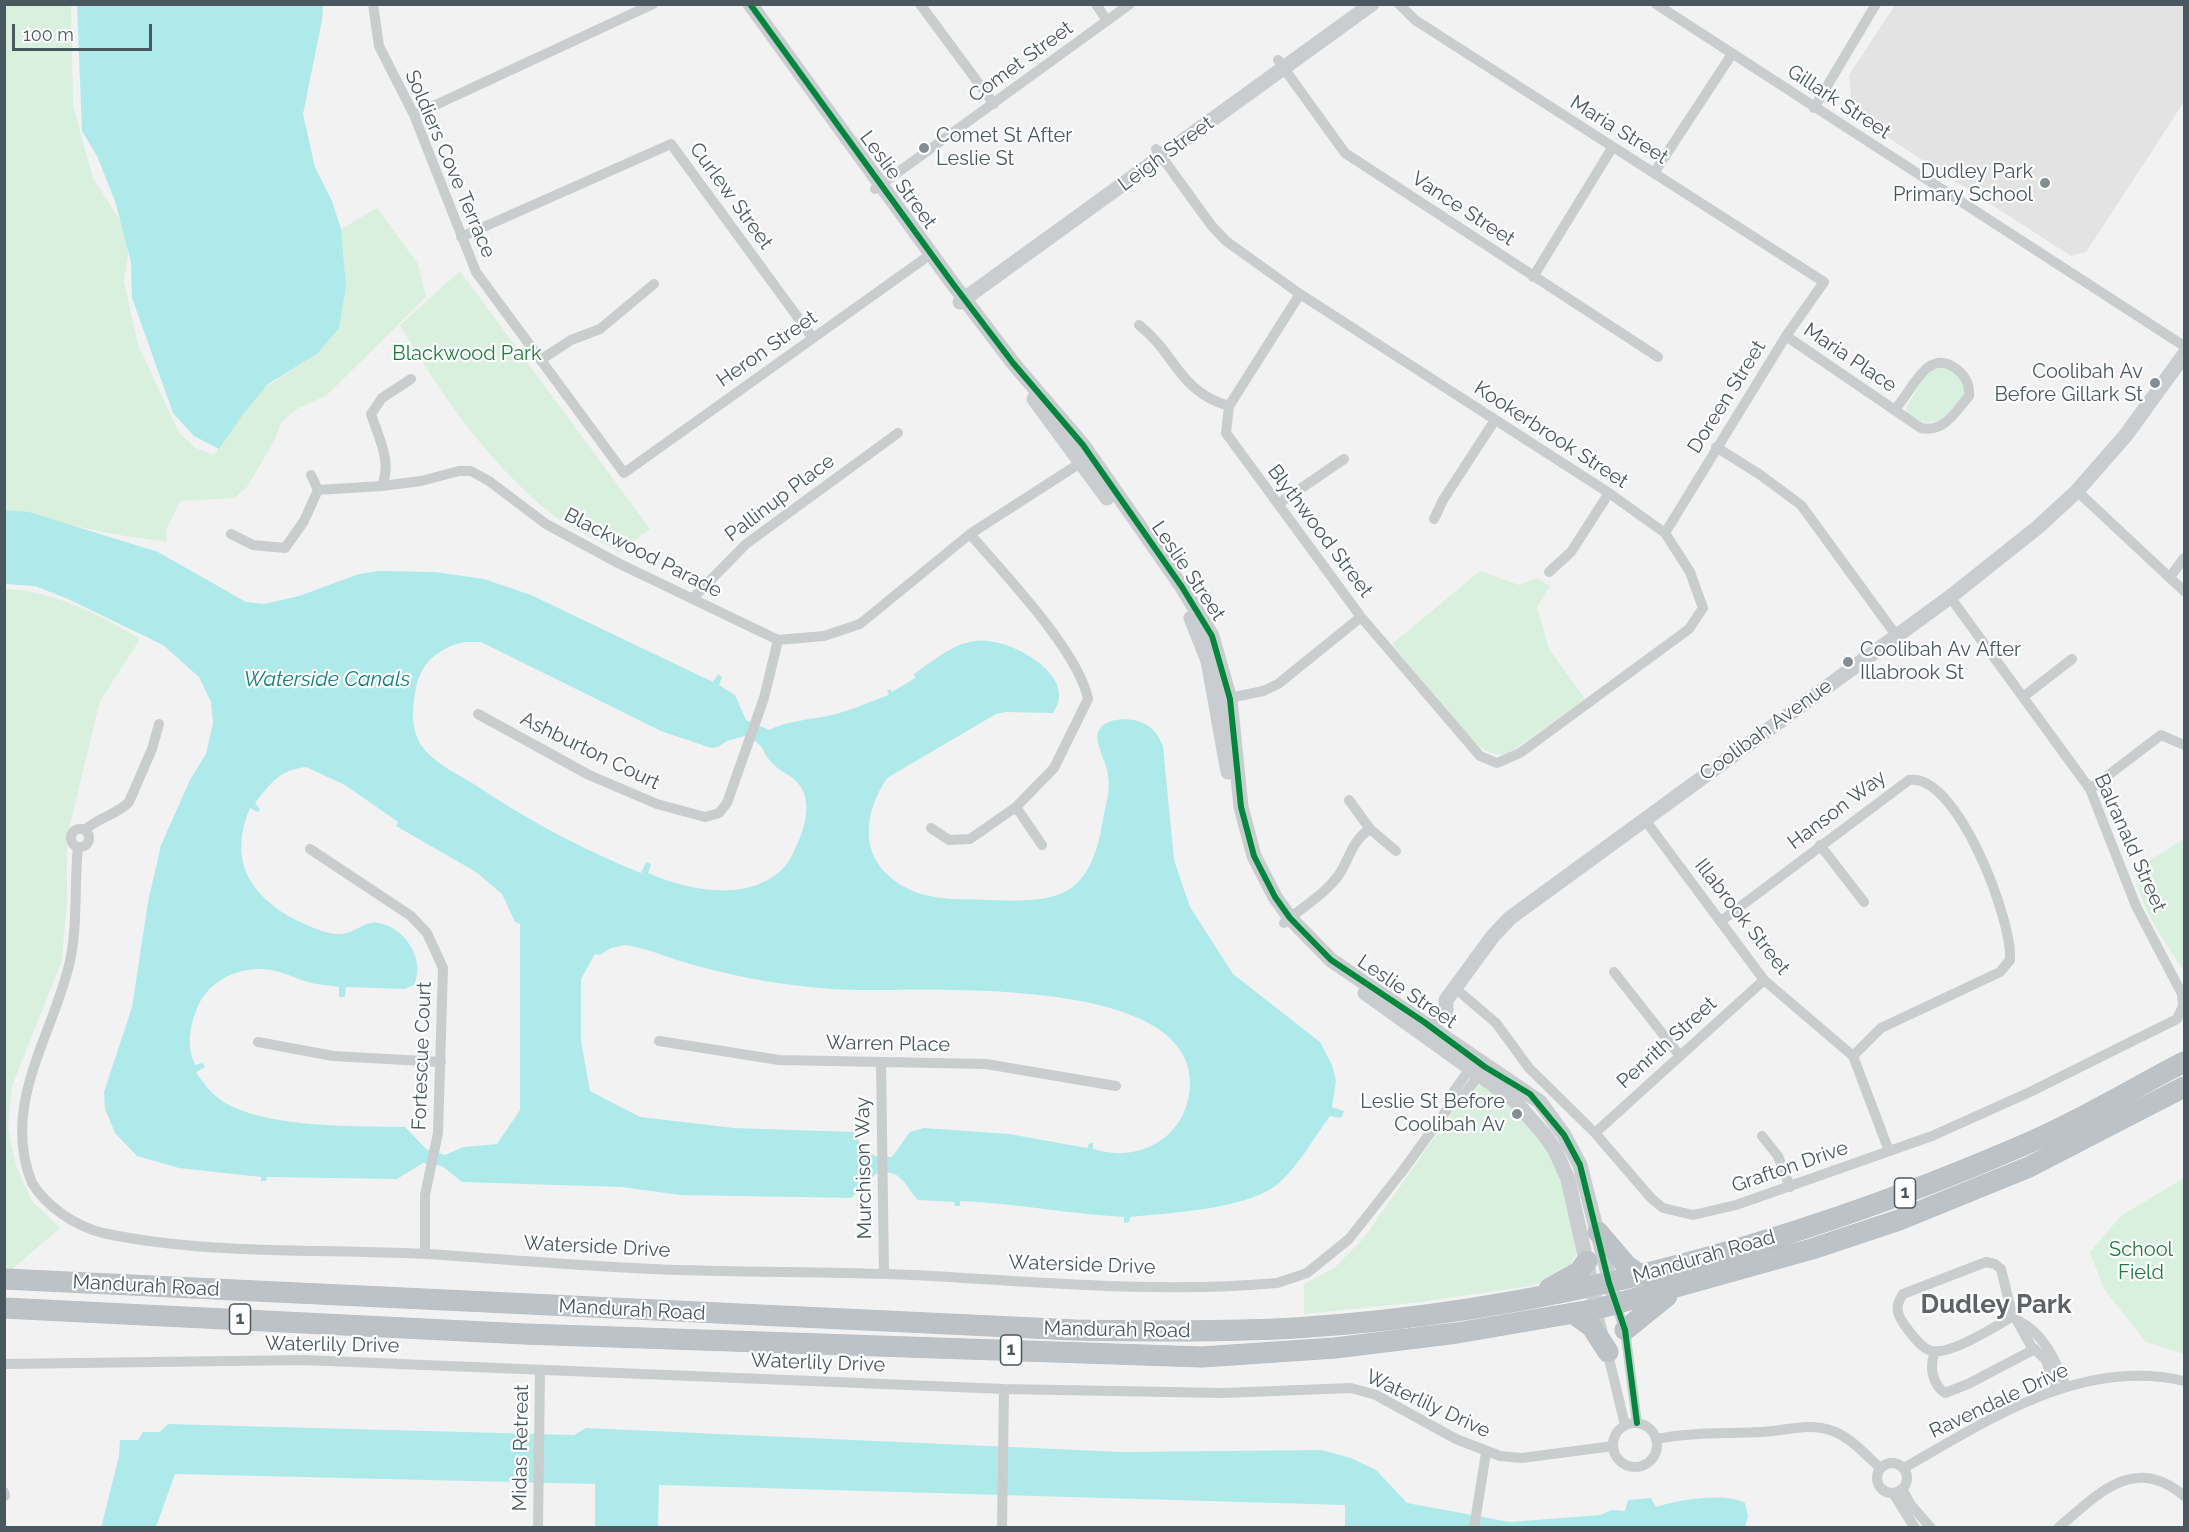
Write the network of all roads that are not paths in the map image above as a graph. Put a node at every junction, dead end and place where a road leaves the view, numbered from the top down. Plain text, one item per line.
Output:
1 (373, 4) edge
2 (653, 4) edge
3 (740, 4) edge
4 (750, 4) edge
5 (920, 4) edge
6 (1096, 4) edge
7 (1130, 4) edge
8 (1354, 4) edge
9 (1372, 4) edge
10 (1399, 4) edge
11 (1656, 4) edge
12 (1876, 4) edge
13 (1107, 21) junction
14 (1732, 54) junction
15 (1280, 65) junction
16 (994, 104) junction
17 (1814, 108) junction
18 (414, 115) junction
19 (1612, 148) junction
20 (1158, 154) junction
21 (1654, 173) junction
22 (878, 187) junction
23 (461, 237) junction
24 (928, 256) junction
25 (1533, 277) junction
26 (1824, 282) joint
27 (654, 284) dead end
28 (1300, 294) junction
29 (960, 298) junction
30 (1139, 325) dead end
31 (1786, 336) junction
32 (813, 338) junction
33 (2184, 346) edge
34 (2184, 355) edge
35 (1658, 357) dead end
36 (542, 359) junction
37 (411, 379) dead end
38 (1229, 406) junction
39 (1894, 410) junction
40 (1495, 420) junction
41 (898, 433) dead end
42 (1716, 447) junction
43 (1084, 456) junction
44 (1344, 459) dead end
45 (624, 473) joint
46 (311, 475) dead end
47 (382, 486) junction
48 (318, 490) junction
49 (2077, 492) junction
50 (1609, 494) junction
51 (1278, 504) junction
52 (1434, 519) dead end
53 (1665, 533) junction
54 (231, 534) dead end
55 (970, 534) junction
56 (2184, 558) edge
57 (1549, 572) dead end
58 (2170, 577) junction
59 (2184, 591) edge
60 (1950, 597) junction
61 (692, 599) junction
62 (1361, 617) junction
63 (1896, 635) junction
64 (778, 640) junction
65 (2072, 659) dead end
66 (2023, 698) junction
67 (1223, 700) junction
68 (478, 714) dead end
69 (159, 724) dead end
70 (2184, 746) edge
71 (1497, 763) joint
72 (2090, 789) junction
73 (1349, 800) dead end
74 (1016, 807) junction
75 (1645, 820) junction
76 (931, 828) dead end
77 (1370, 829) junction
78 (1820, 845) junction
79 (1042, 846) dead end
80 (310, 849) dead end
81 (1396, 851) dead end
82 (1864, 902) dead end
83 (1287, 921) junction
84 (1721, 921) junction
85 (1614, 972) dead end
86 (1764, 980) junction
87 (1451, 994) junction
88 (2182, 994) joint
89 (1425, 1029) junction
90 (659, 1041) dead end
91 (258, 1042) dead end
92 (1680, 1056) junction
93 (1853, 1056) junction
94 (441, 1062) junction
95 (881, 1062) junction
96 (2184, 1062) edge
97 (1477, 1068) junction
98 (1116, 1086) dead end
99 (2184, 1087) edge
100 (1595, 1133) junction
101 (1762, 1136) dead end
102 (1889, 1151) junction
103 (1790, 1187) junction
104 (1598, 1232) junction
105 (425, 1254) junction
106 (1587, 1261) junction
107 (884, 1274) junction
108 (1640, 1275) junction
109 (4, 1279) edge
110 (1601, 1285) junction
111 (1679, 1288) junction
112 (1534, 1297) junction
113 (1607, 1307) junction
114 (4, 1308) edge
115 (1574, 1314) junction
116 (2017, 1318) junction
117 (1625, 1330) junction
118 (2035, 1349) junction
119 (1608, 1352) junction
120 (1935, 1352) junction
121 (4, 1364) edge
122 (540, 1370) junction
123 (2184, 1380) edge
124 (2066, 1386) junction
125 (1004, 1389) junction
126 (2055, 1390) junction
127 (1637, 1423) junction
128 (1625, 1425) junction
129 (1656, 1439) junction
130 (1613, 1446) junction
131 (1486, 1453) junction
132 (1880, 1468) junction
133 (1904, 1468) junction
134 (1898, 1490) junction
135 (2184, 1496) edge
136 (1475, 1523) edge
137 (538, 1527) edge
138 (1002, 1527) edge
139 (1914, 1527) edge
140 (1931, 1527) edge
141 (2058, 1527) edge

1 - 18 street, Soldiers Cove Terrace
2 - 18 street
3 - 22 street, Leslie Street
4 - 22 street, Leslie Street
5 - 16 street
6 - 13 street
7 - 13 street, Comet Street
8 - 15 street, Leigh Street
9 - 15 street, Leigh Street
10 - 19 street, Maria Street
11 - 14 street, Gillark Street
12 - 17 street
13 - 16 street, Comet Street
14 - 17 street, Gillark Street
14 - 21 street
15 - 20 street, Leigh Street
15 - 25 street, Vance Street
16 - 22 street, Comet Street
17 - 33 street, Gillark Street
18 - 23 street, Soldiers Cove Terrace
19 - 21 street, Maria Street
19 - 25 street
20 - 28 street, Kookerbrook Street
20 - 29 street, Leigh Street
21 - 26 street, Maria Street
22 - 24 street, Leslie Street
23 - 32 street, Curlew Street
23 - 36 street, Soldiers Cove Terrace
24 - 29 street, Leslie Street
24 - 32 street, Heron Street
25 - 35 street, Vance Street
26 - 31 street, Doreen Street
27 - 36 street
28 - 38 street, Blythwood Street
28 - 40 street, Kookerbrook Street
29 - 43 street, Leslie Street
30 - 38 street
31 - 39 street, Maria Place
31 - 42 street, Doreen Street
32 - 45 street, Heron Street
34 - 49 street, Coolibah Avenue
36 - 45 street, Soldiers Cove Terrace
37 - 47 street
38 - 51 street, Blythwood Street
39 - 39 street, Maria Place
40 - 50 street, Kookerbrook Street
40 - 52 street
41 - 61 street, Pallinup Place
42 - 53 street, Doreen Street
42 - 63 street
43 - 55 street
43 - 67 street, Leslie Street
44 - 51 street
46 - 48 street
47 - 48 street, Blackwood Parade
47 - 61 street, Blackwood Parade
48 - 54 street
49 - 58 street
49 - 60 street, Coolibah Avenue
50 - 53 street, Kookerbrook Street
50 - 57 street
51 - 62 street, Blythwood Street
53 - 71 street, Kookerbrook Street
55 - 64 street
55 - 74 street
56 - 58 street
58 - 59 street
60 - 63 street, Coolibah Avenue
60 - 66 street, Balranald Street
61 - 64 street, Blackwood Parade
62 - 67 street
62 - 71 street, Blythwood Street
63 - 75 street, Coolibah Avenue
64 - 68 street, Ashburton Court
65 - 66 street
66 - 72 street, Balranald Street
67 - 83 street, Leslie Street
69 - 105 street, Waterside Drive
70 - 72 street
72 - 88 street, Balranald Street
73 - 77 street
74 - 76 street
74 - 79 street
75 - 84 street, Illabrook Street
75 - 87 street, Coolibah Avenue
77 - 81 street
77 - 83 street
78 - 82 street
78 - 84 street, Hanson Way
78 - 93 street, Hanson Way
80 - 94 street, Fortescue Court
83 - 89 street, Leslie Street
84 - 86 street, Illabrook Street
85 - 92 street
86 - 92 street, Penrith Street
86 - 93 street, Illabrook Street
87 - 89 street, Coolibah Avenue
87 - 100 street, Grafton Drive
88 - 102 street, Grafton Drive
89 - 97 street, Leslie Street
90 - 95 street, Warren Place
91 - 94 street
92 - 100 street, Penrith Street
93 - 102 street, Illabrook Street
94 - 105 street, Fortescue Court
95 - 98 street, Warren Place
95 - 107 street, Murchison Way
96 - 108 highway, Mandurah Road / 1
97 - 104 street, Leslie Street
97 - 106 street, Leslie Street
97 - 107 street, Waterside Drive
99 - 111 highway, Mandurah Road / 1
100 - 103 street, Grafton Drive
101 - 103 street
102 - 103 street, Grafton Drive
104 - 108 highway
104 - 110 street, Leslie Street
105 - 107 street, Waterside Drive
106 - 110 street, Leslie Street
106 - 112 highway
108 - 110 highway, Mandurah Road / 1
109 - 112 highway, Mandurah Road / 1
110 - 112 highway, Mandurah Road / 1
110 - 113 street, Leslie Street
111 - 113 highway, Mandurah Road / 1
111 - 117 highway
113 - 115 highway, Mandurah Road / 1
113 - 117 street
113 - 119 street
114 - 115 highway, Mandurah Road / 1
115 - 119 highway
116 - 118 street
116 - 120 street
116 - 120 street
116 - 124 street
117 - 127 street
118 - 120 street
118 - 126 street
119 - 128 street
121 - 122 street, Waterlily Drive
122 - 125 street, Waterlily Drive
122 - 137 street, Midas Retreat
123 - 124 street, Ravendale Drive
124 - 126 street, Ravendale Drive
125 - 131 street, Waterlily Drive
125 - 138 street
126 - 133 street, Ravendale Drive
127 - 128 street
127 - 129 street
128 - 130 street
129 - 130 street
129 - 132 street
130 - 131 street, Waterlily Drive
131 - 136 street
132 - 133 street
132 - 134 street
133 - 134 street
134 - 139 street
134 - 140 street
135 - 141 street

